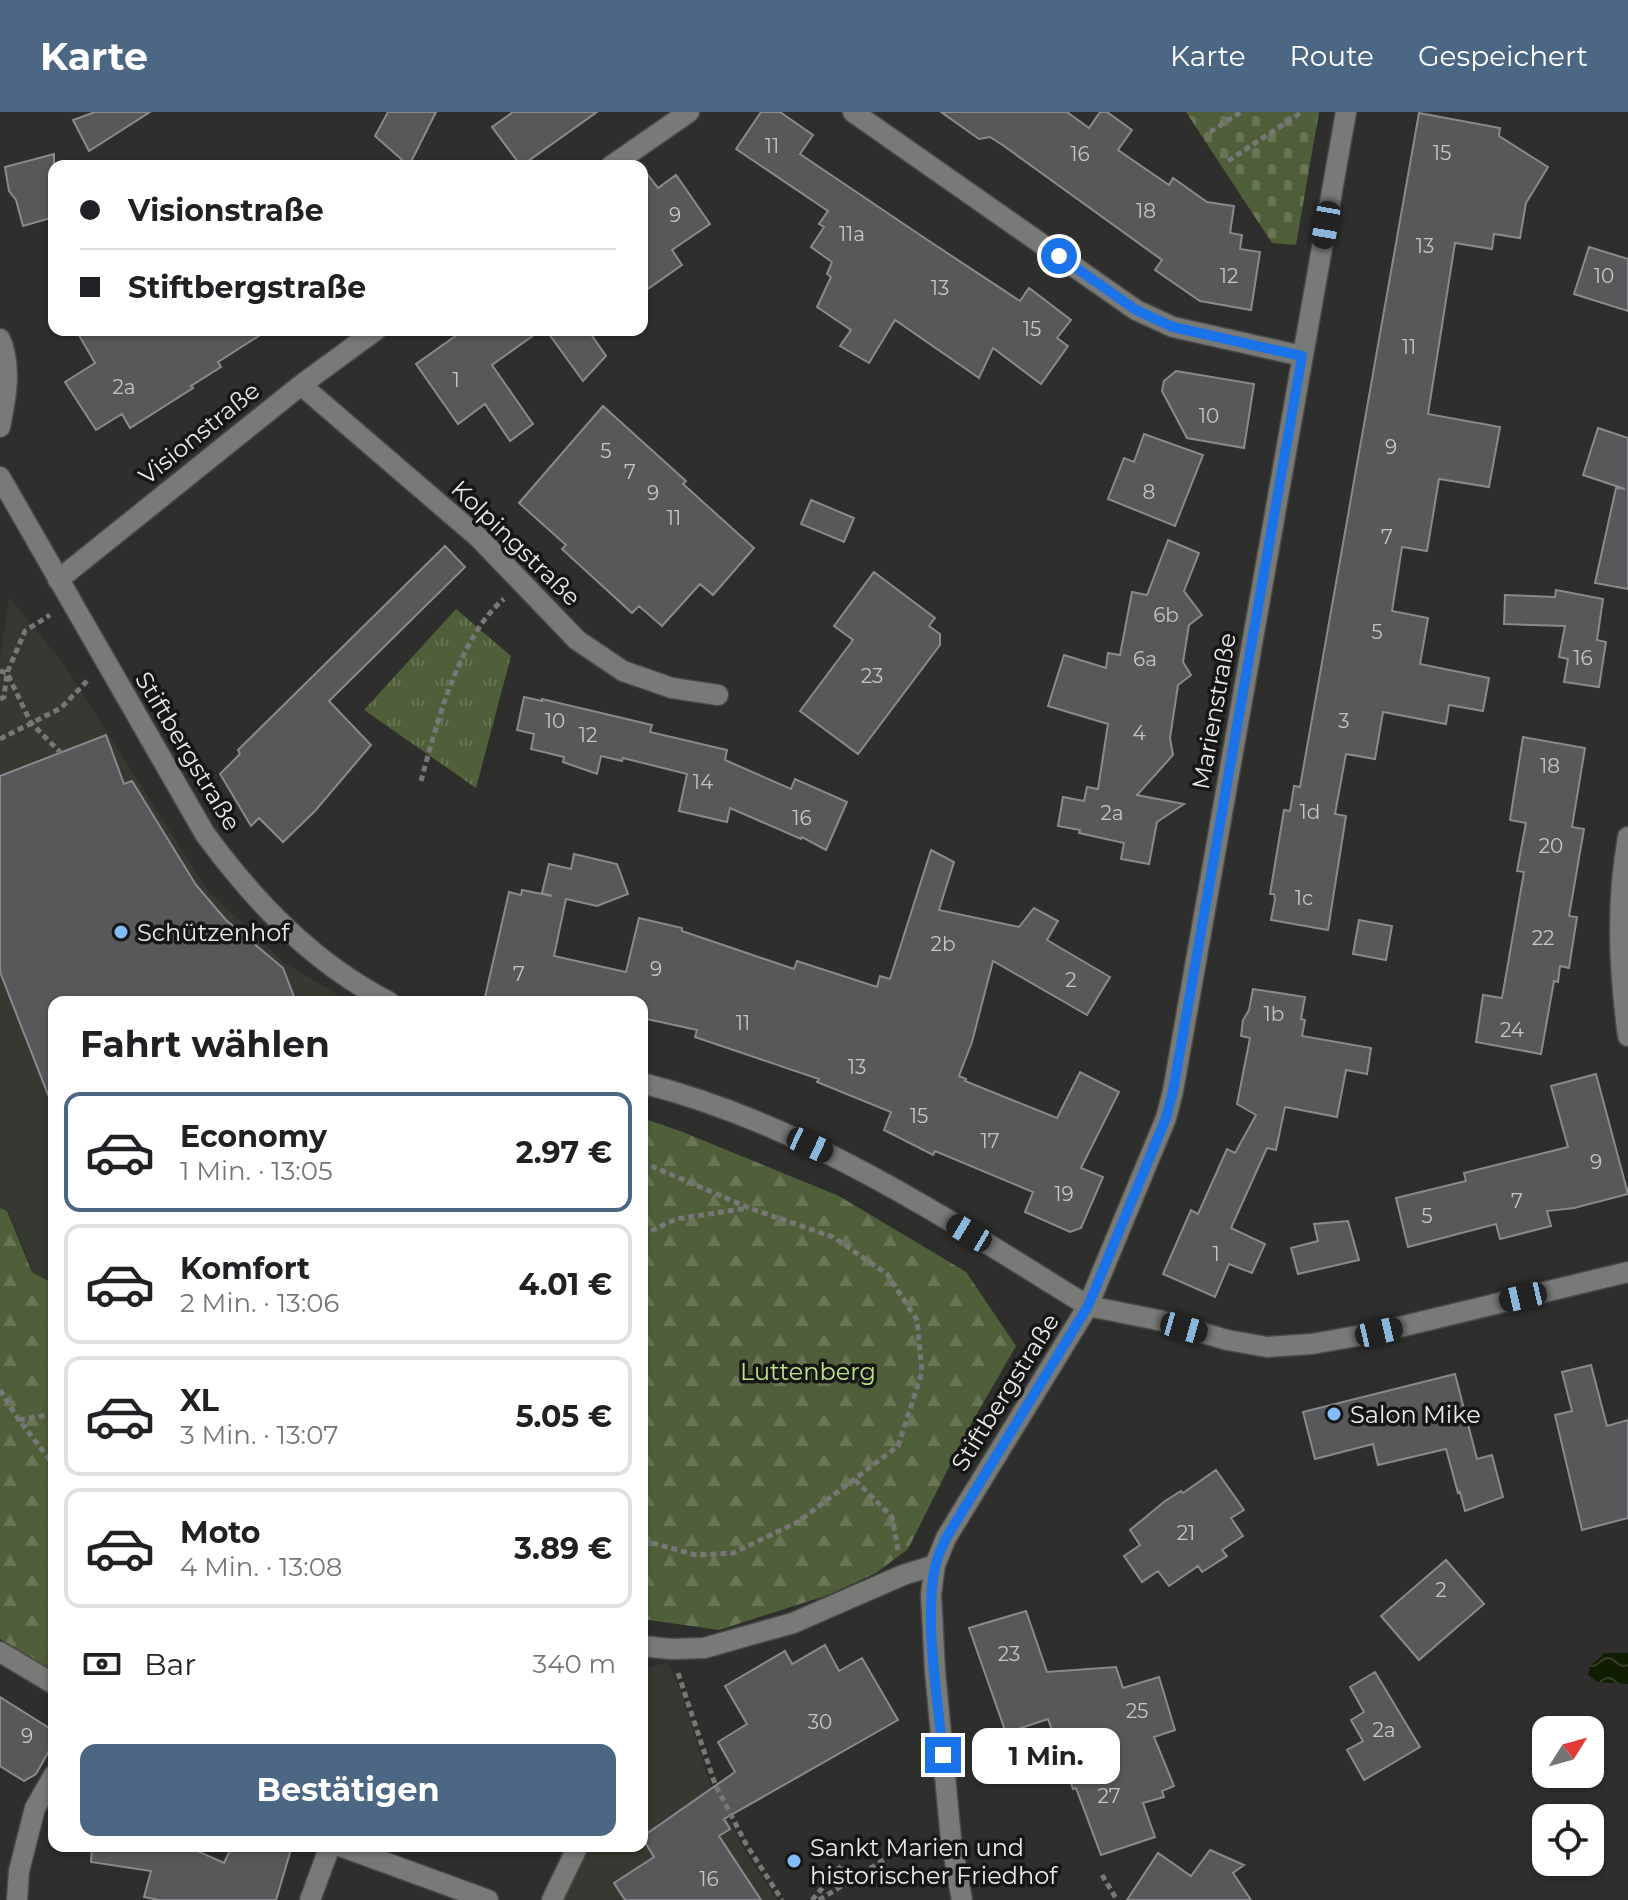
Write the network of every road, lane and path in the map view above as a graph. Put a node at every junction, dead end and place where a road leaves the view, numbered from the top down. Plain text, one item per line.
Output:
1 (689, 112) edge
2 (853, 112) edge
3 (1241, 112) edge
4 (1302, 112) edge
5 (1346, 112) edge
6 (1210, 132) dead end
7 (620, 160) edge
8 (1228, 161) dead end
9 (368, 336) edge
10 (0, 339) edge
11 (1302, 356) junction
12 (301, 385) junction
13 (0, 427) edge
14 (0, 477) edge
15 (58, 580) junction
16 (523, 584) junction
17 (71, 601) junction
18 (105, 662) junction
19 (0, 671) edge
20 (7, 673) junction
21 (718, 695) dead end
22 (0, 699) edge
23 (31, 723) junction
24 (0, 739) edge
25 (61, 753) dead end
26 (421, 781) dead end
27 (1628, 837) edge
28 (380, 996) edge
29 (1628, 1036) edge
30 (648, 1084) edge
31 (648, 1165) edge
32 (749, 1208) junction
33 (648, 1232) edge
34 (1628, 1272) edge
35 (1088, 1306) junction
36 (0, 1390) edge
37 (48, 1415) edge
38 (19, 1420) junction
39 (48, 1457) edge
40 (854, 1480) junction
41 (648, 1542) edge
42 (935, 1565) junction
43 (903, 1575) junction
44 (648, 1647) edge
45 (671, 1649) junction
46 (0, 1652) edge
47 (48, 1680) edge
48 (48, 1785) edge
49 (951, 1839) junction
50 (328, 1852) edge
51 (356, 1852) edge
52 (575, 1852) edge
53 (841, 1866) dead end
54 (1102, 1875) dead end
55 (553, 1898) edge
56 (17, 1900) edge
57 (310, 1900) edge
58 (488, 1900) edge
59 (782, 1900) edge
60 (812, 1900) edge
61 (819, 1900) edge
62 (962, 1900) edge
63 (1117, 1900) edge

1 - 7 street
2 - 11 street
3 - 6 path
4 - 8 path
5 - 11 street, Marienstraße
9 - 12 street, Visionstraße
10 - 13 street
11 - 35 street, Marienstraße
12 - 15 street, Visionstraße
12 - 16 street, Kolpingstraße
14 - 15 street, Stiftbergstraße
15 - 17 street, Stiftbergstraße
16 - 21 street, Kolpingstraße
16 - 26 path
17 - 18 street, Stiftbergstraße
17 - 20 path
18 - 23 path
18 - 28 street, Stiftbergstraße
19 - 20 path
20 - 22 path
20 - 23 path
23 - 24 path
23 - 25 path
27 - 29 street
30 - 35 street, Stiftbergstraße
31 - 32 path
32 - 33 path
32 - 40 path
34 - 35 street
35 - 42 street, Stiftbergstraße
36 - 38 path
37 - 38 path
38 - 39 path
40 - 41 path
40 - 43 path
42 - 43 street
42 - 49 street, Stiftbergstraße
43 - 45 street
44 - 45 street
45 - 59 path
46 - 47 street
48 - 56 street
49 - 61 path
49 - 62 street, Stiftbergstraße
50 - 57 street
51 - 58 street
52 - 55 street
53 - 60 path
54 - 63 path

